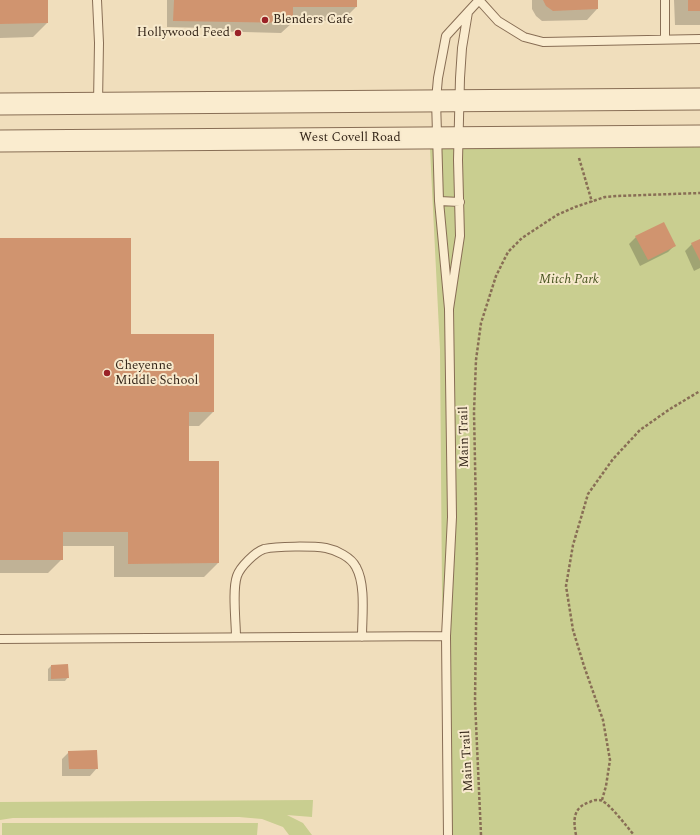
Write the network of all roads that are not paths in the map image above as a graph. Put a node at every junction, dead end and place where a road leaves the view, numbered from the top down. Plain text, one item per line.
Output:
1 (97, 0) edge
2 (479, 0) edge
3 (665, 0) edge
4 (468, 12) junction
5 (665, 39) junction
6 (700, 39) edge
7 (700, 99) edge
8 (436, 100) junction
9 (460, 100) junction
10 (98, 103) junction
11 (0, 104) edge
12 (700, 136) edge
13 (437, 138) junction
14 (459, 138) junction
15 (0, 141) edge
16 (439, 201) junction
17 (460, 202) junction
18 (449, 309) junction
19 (446, 636) junction
20 (236, 637) junction
21 (362, 637) junction
22 (0, 639) edge
23 (448, 835) edge

1 - 10 lane
2 - 4 lane
2 - 5 lane
3 - 5 lane
4 - 8 lane
4 - 9 lane
5 - 6 lane
7 - 9 street
8 - 9 street
8 - 10 street
8 - 13 lane
9 - 14 lane
10 - 11 street
12 - 14 street, West Covell Road
13 - 14 street, West Covell Road
13 - 15 street, West Covell Road
13 - 16 lane
14 - 17 lane
16 - 17 lane
16 - 18 lane
17 - 18 lane
18 - 19 lane
19 - 21 lane
19 - 23 lane
20 - 21 lane
20 - 21 lane
20 - 22 lane

